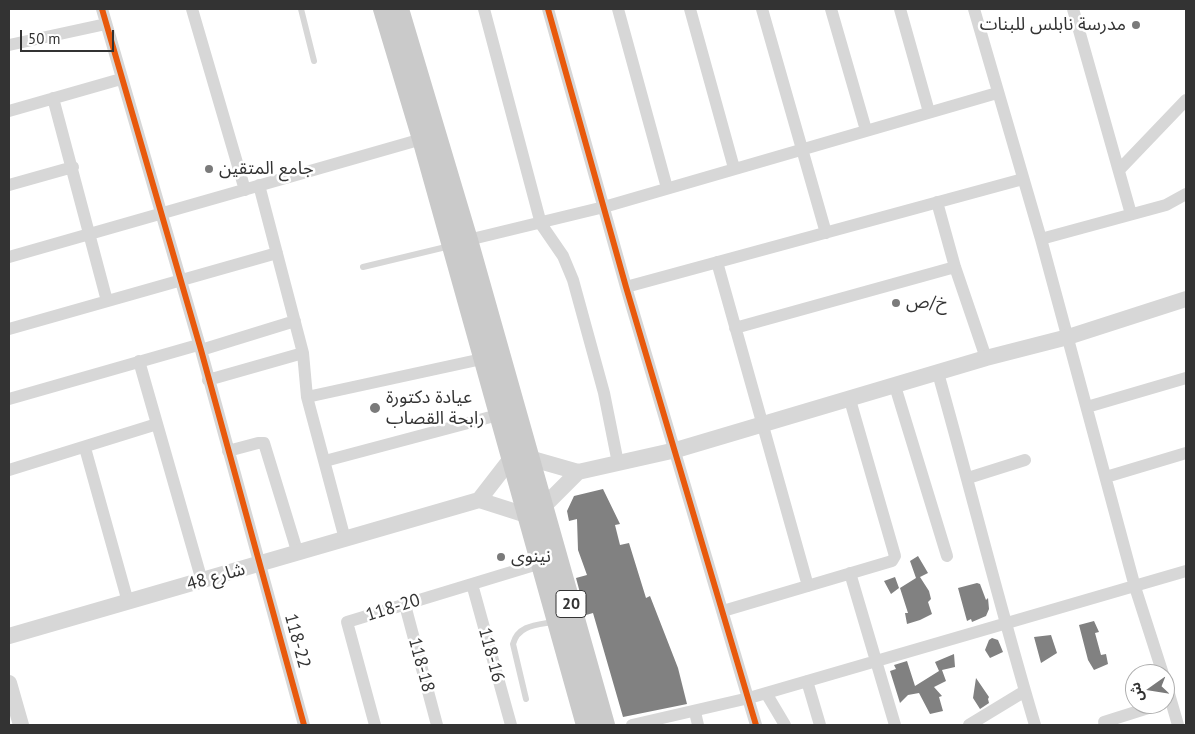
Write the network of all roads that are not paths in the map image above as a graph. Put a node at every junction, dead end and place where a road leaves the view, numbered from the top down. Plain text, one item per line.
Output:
1 (102, 9) edge
2 (192, 9) edge
3 (301, 9) edge
4 (383, 9) edge
5 (399, 9) edge
6 (484, 9) edge
7 (548, 9) edge
8 (618, 9) edge
9 (690, 9) edge
10 (762, 9) edge
11 (831, 9) edge
12 (900, 9) edge
13 (974, 9) edge
14 (1073, 9) edge
15 (106, 24) junction
16 (9, 45) edge
17 (314, 61) dead end
18 (121, 79) junction
19 (997, 92) junction
20 (53, 98) junction
21 (1186, 100) edge
22 (9, 111) edge
23 (929, 112) junction
24 (866, 130) junction
25 (422, 139) junction
26 (802, 149) junction
27 (72, 167) junction
28 (734, 168) junction
29 (1119, 170) junction
30 (1023, 179) junction
31 (9, 185) edge
32 (259, 185) junction
33 (667, 188) junction
34 (245, 190) junction
35 (1186, 194) edge
36 (936, 202) junction
37 (604, 207) junction
38 (162, 213) junction
39 (1131, 214) junction
40 (541, 224) junction
41 (90, 232) junction
42 (826, 233) junction
43 (1041, 239) junction
44 (460, 243) junction
45 (278, 253) junction
46 (9, 257) edge
47 (717, 262) junction
48 (363, 267) dead end
49 (955, 267) junction
50 (180, 280) junction
51 (626, 287) junction
52 (1186, 299) edge
53 (107, 301) junction
54 (295, 321) junction
55 (736, 328) junction
56 (9, 329) edge
57 (1068, 337) junction
58 (199, 347) junction
59 (303, 353) junction
60 (986, 358) junction
61 (482, 359) junction
62 (139, 361) junction
63 (938, 373) junction
64 (1186, 378) edge
65 (208, 380) junction
66 (895, 386) junction
67 (307, 396) junction
68 (9, 399) edge
69 (850, 400) junction
70 (1087, 407) junction
71 (498, 415) junction
72 (157, 424) junction
73 (762, 425) junction
74 (85, 448) junction
75 (676, 450) junction
76 (228, 451) junction
77 (1186, 453) edge
78 (520, 459) junction
79 (1025, 460) dead end
80 (325, 461) junction
81 (618, 463) junction
82 (9, 470) edge
83 (578, 472) junction
84 (1106, 477) junction
85 (968, 478) junction
86 (479, 500) junction
87 (535, 511) junction
88 (345, 539) junction
89 (298, 554) junction
90 (947, 556) dead end
91 (541, 563) junction
92 (260, 565) junction
93 (1186, 570) edge
94 (850, 573) junction
95 (202, 581) junction
96 (472, 584) junction
97 (808, 586) junction
98 (1135, 587) junction
99 (128, 602) junction
100 (405, 605) junction
101 (723, 611) junction
102 (557, 621) junction
103 (1004, 624) junction
104 (9, 636) edge
105 (876, 662) junction
106 (1160, 664) edge
107 (807, 681) junction
108 (9, 683) edge
109 (1025, 691) junction
110 (766, 693) junction
111 (749, 698) junction
112 (526, 699) dead end
113 (695, 712) junction
114 (1130, 714) edge
115 (1172, 714) edge
116 (1104, 722) dead end
117 (21, 725) edge
118 (304, 725) edge
119 (375, 725) edge
120 (437, 725) edge
121 (511, 725) edge
122 (586, 725) edge
123 (605, 725) edge
124 (632, 725) edge
125 (698, 725) edge
126 (756, 725) edge
127 (785, 725) edge
128 (820, 725) edge
129 (895, 725) edge
130 (969, 725) edge
131 (1035, 725) edge
132 (1178, 725) edge

1 - 15 street, 118-22
2 - 34 street
3 - 17 lane
4 - 25 main road
5 - 44 main road
6 - 40 street
7 - 37 street
8 - 33 street
9 - 28 street
10 - 26 street
11 - 24 street
12 - 23 street
13 - 19 street
14 - 29 street
15 - 16 street
15 - 18 street, 118-22
18 - 20 street
18 - 38 street, 118-22
19 - 23 street
19 - 30 street
20 - 22 street
20 - 27 street
21 - 29 street
23 - 24 street
24 - 26 street
25 - 32 street
25 - 44 main road
26 - 28 street
26 - 42 street
27 - 31 street
27 - 41 street
28 - 33 street
29 - 39 street
30 - 36 street
30 - 43 street
32 - 34 street
32 - 45 street
33 - 37 street
34 - 38 street
35 - 39 street
36 - 42 street
36 - 49 street
37 - 40 street
37 - 51 street
38 - 41 street
38 - 50 street, 118-22
39 - 43 street
40 - 44 street
40 - 81 street
41 - 46 street
41 - 53 street
42 - 47 street
43 - 57 street
44 - 48 lane
44 - 61 main road
44 - 78 main road
45 - 50 street
45 - 54 street
47 - 51 street
47 - 55 street
49 - 55 street
49 - 60 street
50 - 53 street
50 - 58 street, 118-22
51 - 75 street
52 - 57 street
53 - 56 street
54 - 58 street
54 - 59 street
55 - 73 street
57 - 60 street
57 - 70 street
58 - 62 street
58 - 65 street, 118-22
59 - 65 street
59 - 67 street
60 - 63 street
61 - 67 street
61 - 71 main road
62 - 68 street
62 - 72 street
63 - 66 street
63 - 85 street
64 - 70 street
65 - 76 street, 118-22
66 - 69 street
66 - 90 street
67 - 80 street
69 - 73 street
69 - 94 street
70 - 84 street
71 - 78 main road
71 - 80 street
72 - 74 street
72 - 95 street
73 - 75 street
73 - 97 street
74 - 82 street
74 - 99 street
75 - 81 street
75 - 101 street
76 - 89 street
76 - 92 street, 118-22
77 - 84 street
78 - 83 street
78 - 86 street
78 - 87 main road, 20
79 - 85 street
80 - 88 street
81 - 83 street
83 - 87 street
84 - 98 street
85 - 103 street
86 - 87 street
86 - 88 street, شارع 48
87 - 91 main road, 20
87 - 123 main road, 20
88 - 89 street, شارع 48
89 - 92 street, شارع 48
91 - 96 street, 118-20
91 - 102 main road, 20
92 - 95 street, شارع 48
92 - 118 street, 118-22
93 - 98 street
94 - 97 street
94 - 105 street
95 - 99 street, شارع 48
96 - 100 street, 118-20
96 - 121 street, 118-16
97 - 101 street
98 - 103 street
98 - 106 street
99 - 104 street, شارع 48
100 - 119 street, 118-20
100 - 120 street, 118-18
101 - 111 street
102 - 112 lane
102 - 122 main road, 20
103 - 105 street
103 - 109 street
105 - 107 street
105 - 129 street
107 - 110 street
107 - 128 street
108 - 117 street
109 - 130 street
109 - 131 street
110 - 111 street
110 - 127 street
111 - 113 street
111 - 126 street
113 - 124 street
113 - 125 street
114 - 116 street
115 - 132 street

